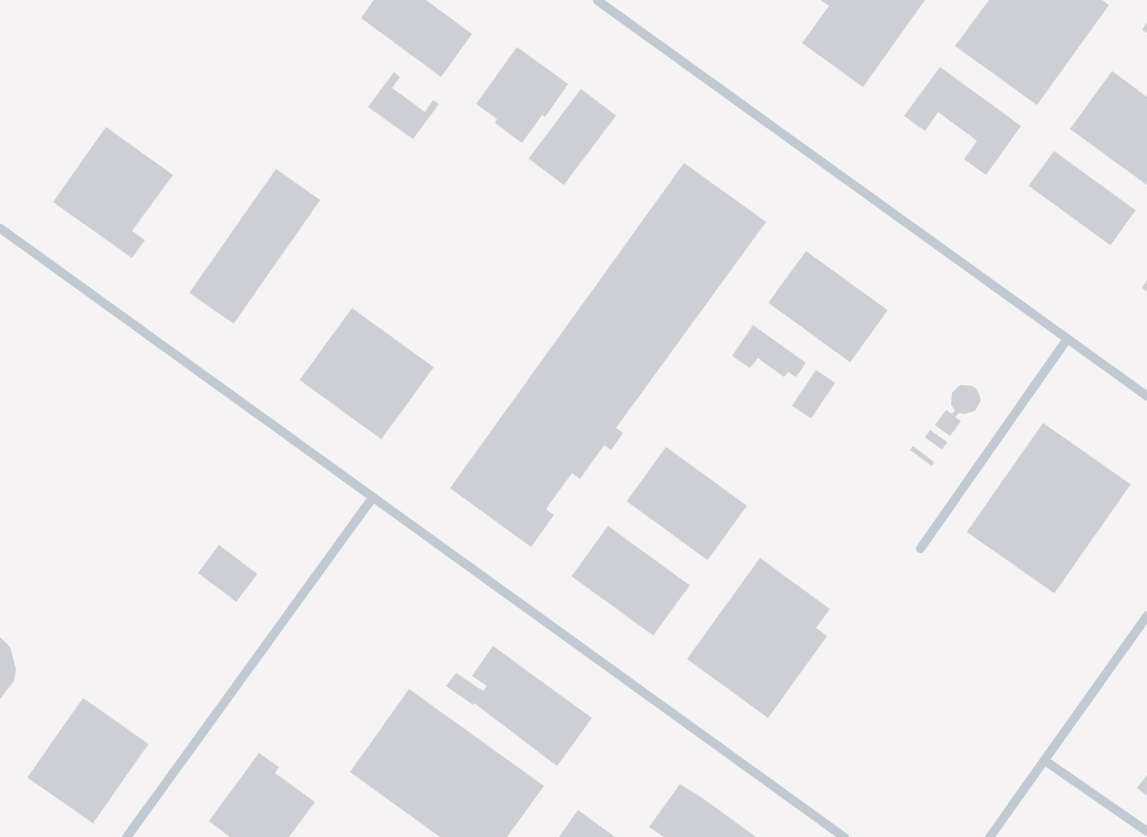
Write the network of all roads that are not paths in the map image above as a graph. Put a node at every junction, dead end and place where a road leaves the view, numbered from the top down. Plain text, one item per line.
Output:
1 (597, 0) edge
2 (0, 228) edge
3 (1067, 338) junction
4 (1147, 396) edge
5 (372, 497) junction
6 (920, 548) dead end
7 (1147, 616) edge
8 (1044, 760) junction
9 (1147, 831) edge
10 (126, 837) edge
11 (844, 837) edge
12 (989, 837) edge

1 - 3 lane
2 - 5 lane
3 - 4 lane
3 - 6 lane
5 - 10 lane
5 - 11 lane
7 - 8 lane
8 - 9 lane
8 - 12 lane

